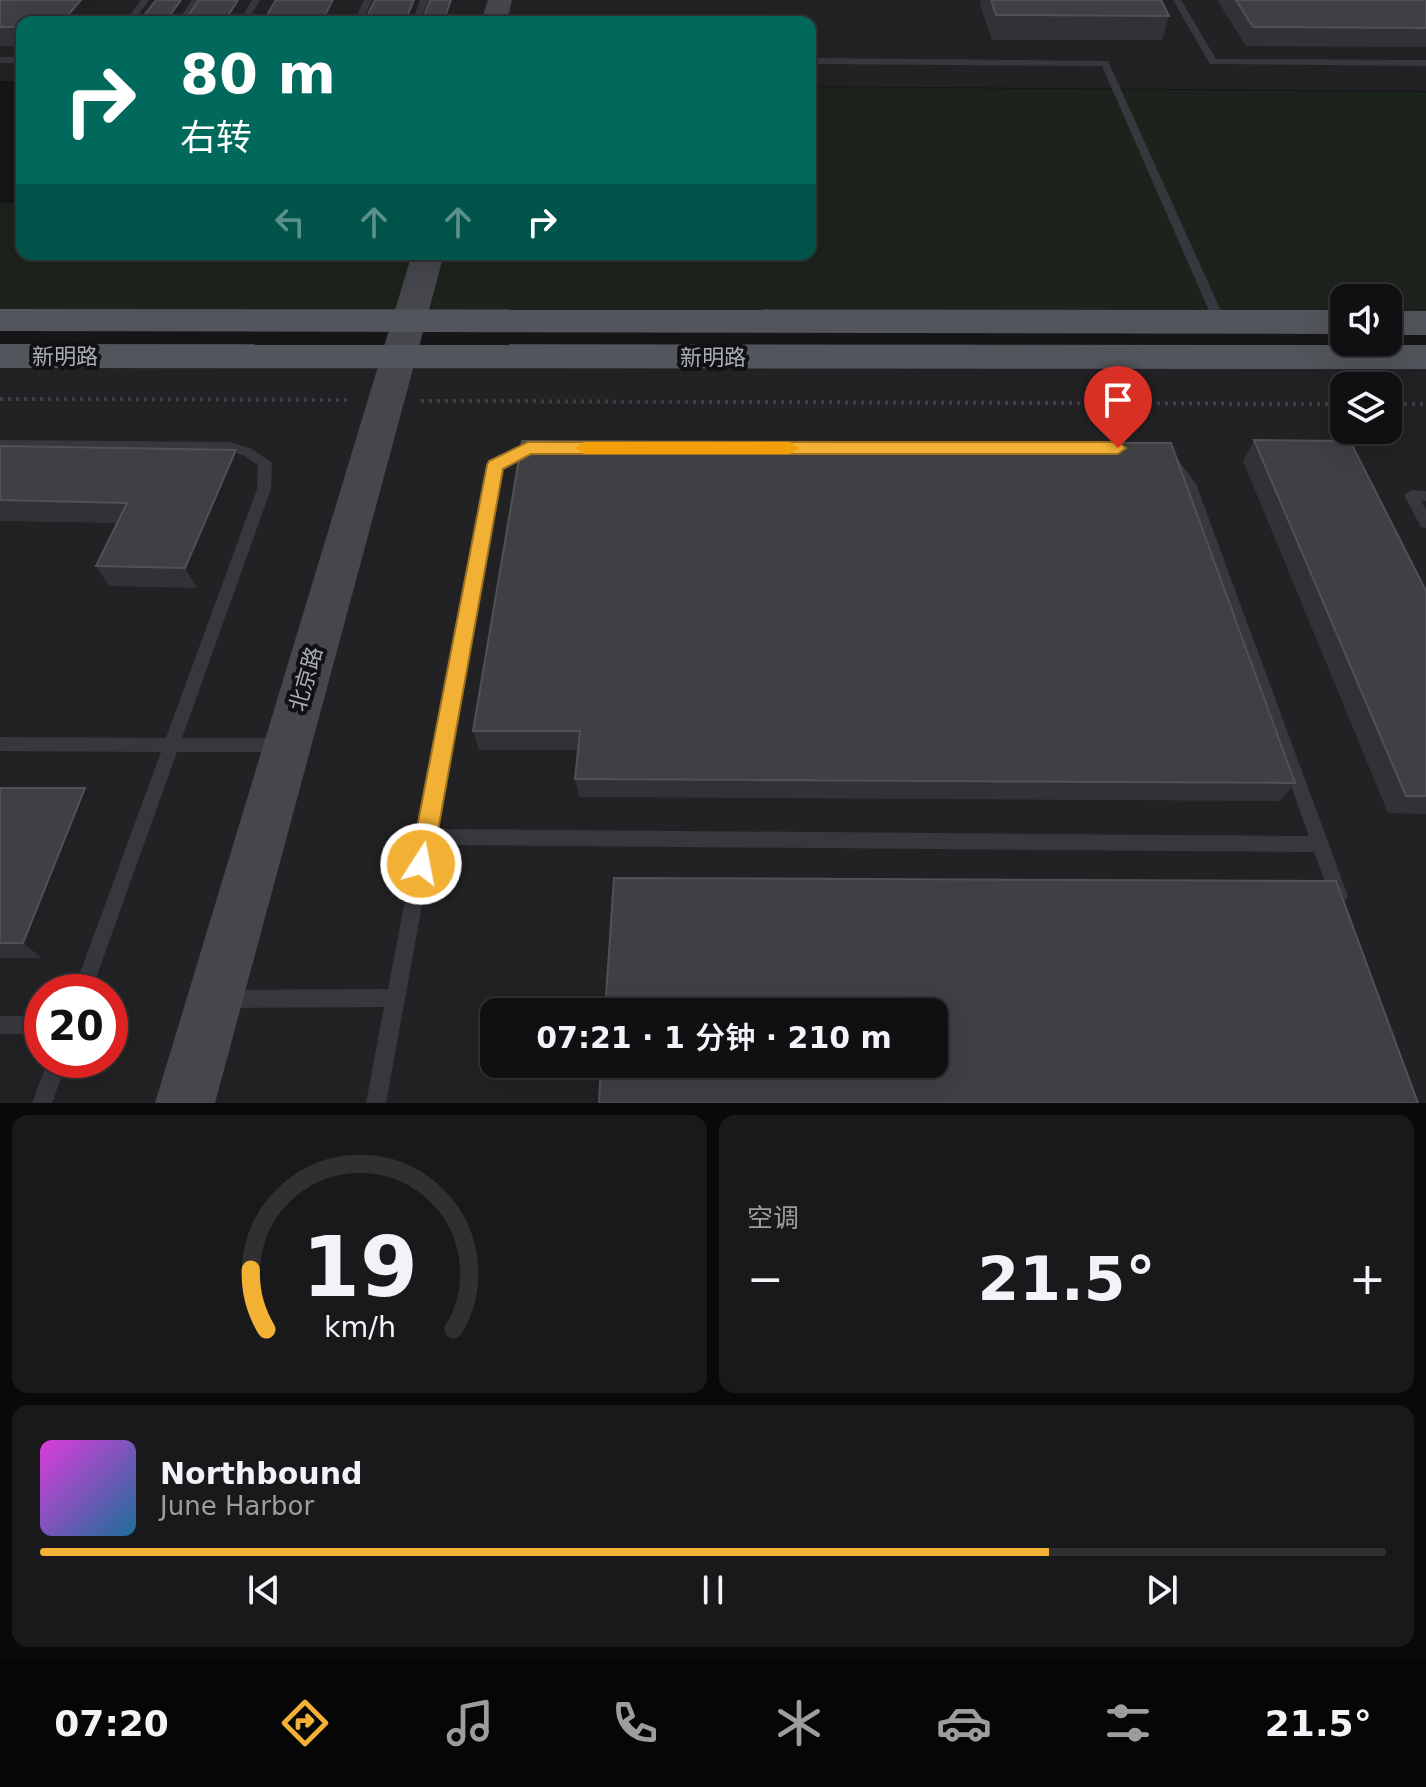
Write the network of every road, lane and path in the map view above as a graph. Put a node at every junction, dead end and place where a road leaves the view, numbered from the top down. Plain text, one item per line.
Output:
1 (1177, 0) edge
2 (816, 61) edge
3 (1426, 63) edge
4 (426, 260) edge
5 (0, 320) edge
6 (1220, 322) junction
7 (1330, 322) edge
8 (1402, 323) edge
9 (1426, 323) edge
10 (404, 338) junction
11 (0, 356) edge
12 (1426, 357) edge
13 (0, 399) edge
14 (386, 400) junction
15 (1330, 404) edge
16 (1402, 404) edge
17 (1426, 404) edge
18 (0, 445) edge
19 (560, 448) edge
20 (1159, 452) edge
21 (1426, 496) edge
22 (1426, 523) edge
23 (0, 744) edge
24 (172, 744) junction
25 (287, 745) junction
26 (426, 837) junction
27 (1320, 844) junction
28 (1346, 916) edge
29 (89, 974) edge
30 (396, 998) junction
31 (214, 999) junction
32 (0, 1025) edge
33 (24, 1025) edge
34 (51, 1078) edge
35 (42, 1103) edge
36 (185, 1103) edge
37 (376, 1103) edge

1 - 3 lane
2 - 6 lane
4 - 10 street, 北京路
5 - 10 main road, 新明路
6 - 7 main road, 新明路
6 - 10 main road, 新明路
8 - 9 main road
10 - 11 main road, 新明路
10 - 12 main road, 新明路
10 - 14 street, 北京路
13 - 14 path
14 - 15 path
14 - 25 street, 北京路
16 - 17 path
18 - 24 lane
19 - 26 lane
20 - 27 lane
21 - 22 lane
23 - 24 lane
24 - 25 lane
24 - 29 lane
25 - 31 street, 北京路
26 - 27 lane
26 - 30 lane
27 - 28 lane
30 - 31 lane
30 - 37 lane
31 - 36 street, 北京路
32 - 33 lane
34 - 35 lane

